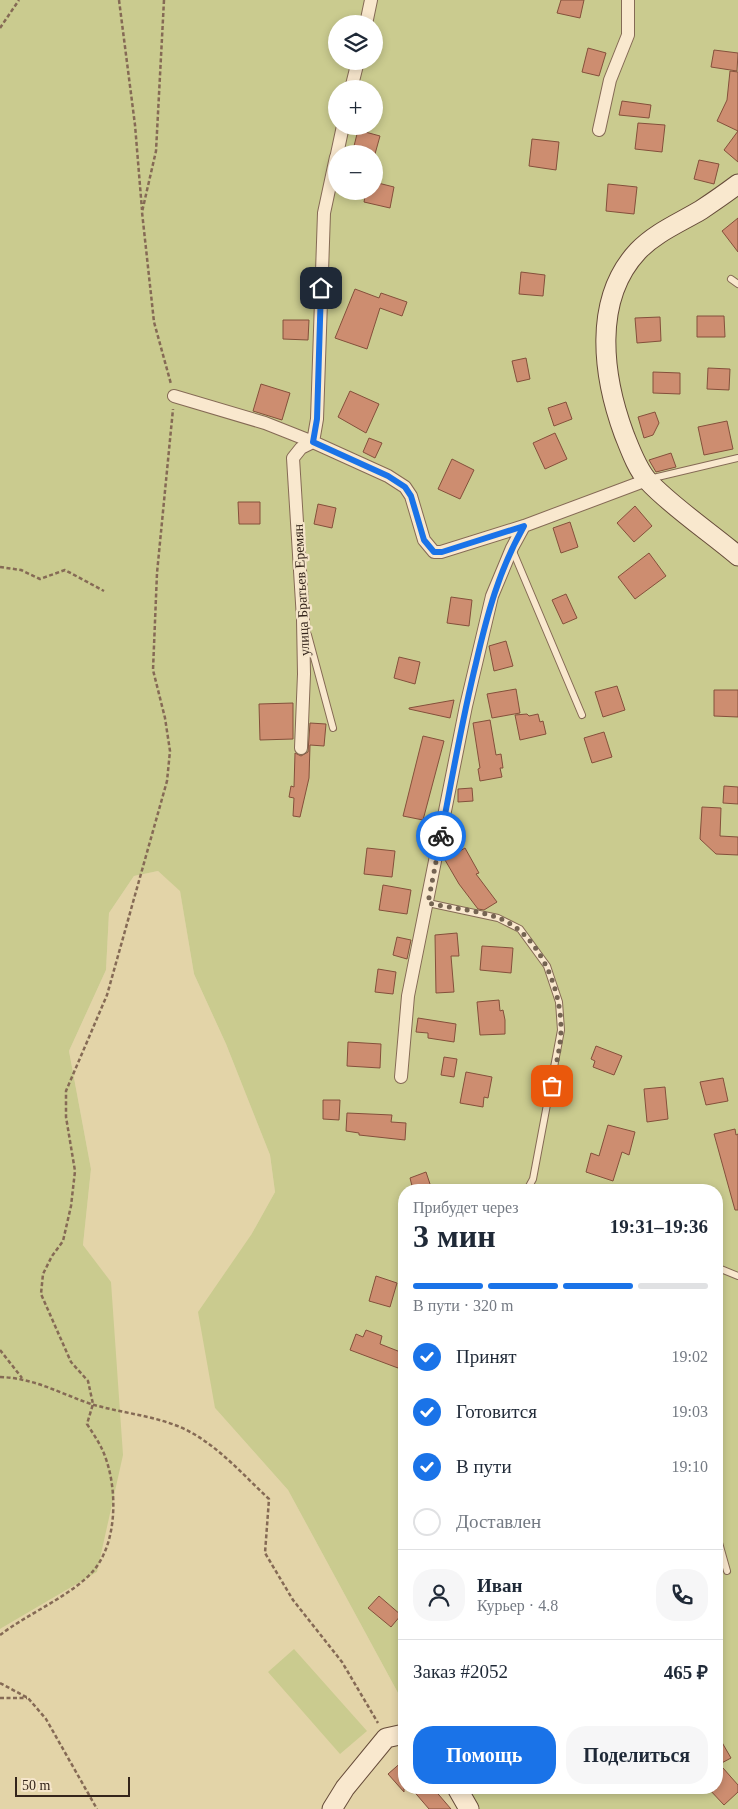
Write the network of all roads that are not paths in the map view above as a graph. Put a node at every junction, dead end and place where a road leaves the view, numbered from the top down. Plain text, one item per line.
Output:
1 (371, 0) edge
2 (628, 0) edge
3 (368, 15) edge
4 (599, 130) dead end
5 (738, 184) edge
6 (328, 196) edge
7 (731, 279) dead end
8 (738, 284) edge
9 (174, 396) road end
10 (313, 442) junction
11 (738, 458) edge
12 (647, 480) junction
13 (524, 526) junction
14 (512, 548) junction
15 (738, 556) edge
16 (303, 620) junction
17 (582, 715) dead end
18 (333, 728) dead end
19 (301, 748) dead end
20 (428, 903) junction
21 (401, 1077) dead end
22 (530, 1184) edge
23 (723, 1270) edge
24 (738, 1276) edge
25 (723, 1556) edge
26 (727, 1570) dead end
27 (395, 1736) edge
28 (461, 1794) edge
29 (332, 1809) edge
30 (470, 1809) edge

1 - 3 street
2 - 4 street
5 - 12 street
6 - 10 street
7 - 8 lane
9 - 10 street
10 - 13 street
10 - 16 street, улица Братьев Еремян
11 - 12 lane
12 - 13 street
12 - 15 street
13 - 14 street
14 - 17 lane
14 - 20 street
16 - 18 lane
16 - 19 street, улица Братьев Еремян
20 - 21 street
20 - 22 lane
23 - 24 lane
25 - 26 lane
27 - 29 street
28 - 30 street

